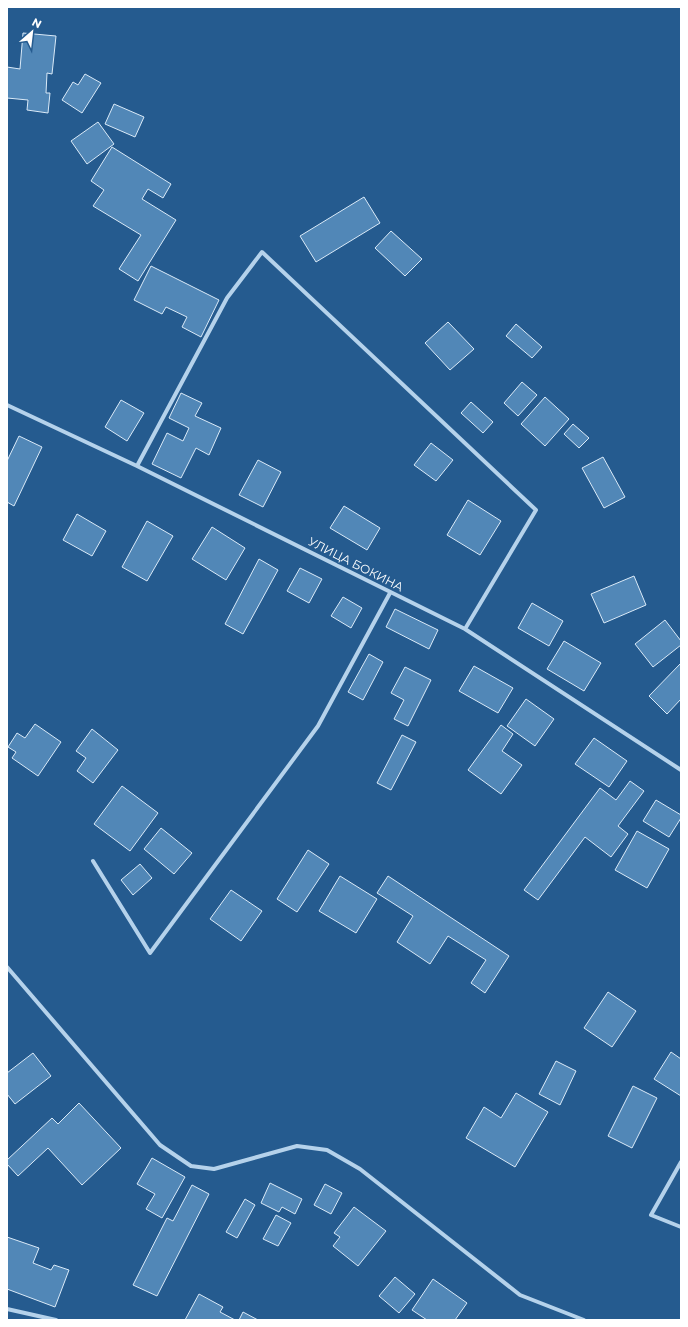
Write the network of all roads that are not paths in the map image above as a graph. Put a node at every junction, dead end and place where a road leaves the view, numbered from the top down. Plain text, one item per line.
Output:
1 (7, 406) edge
2 (136, 466) junction
3 (390, 593) junction
4 (465, 629) junction
5 (681, 770) edge
6 (93, 861) dead end
7 (7, 966) edge
8 (681, 1162) edge
9 (681, 1227) edge
10 (7, 1309) edge
11 (56, 1320) edge
12 (584, 1320) edge

1 - 2 street, УЛИЦА БОКИНА
2 - 3 street, УЛИЦА БОКИНА
2 - 4 street
3 - 4 street, УЛИЦА БОКИНА
3 - 6 street
4 - 5 street, УЛИЦА БОКИНА
7 - 12 street
8 - 9 street
10 - 11 street

